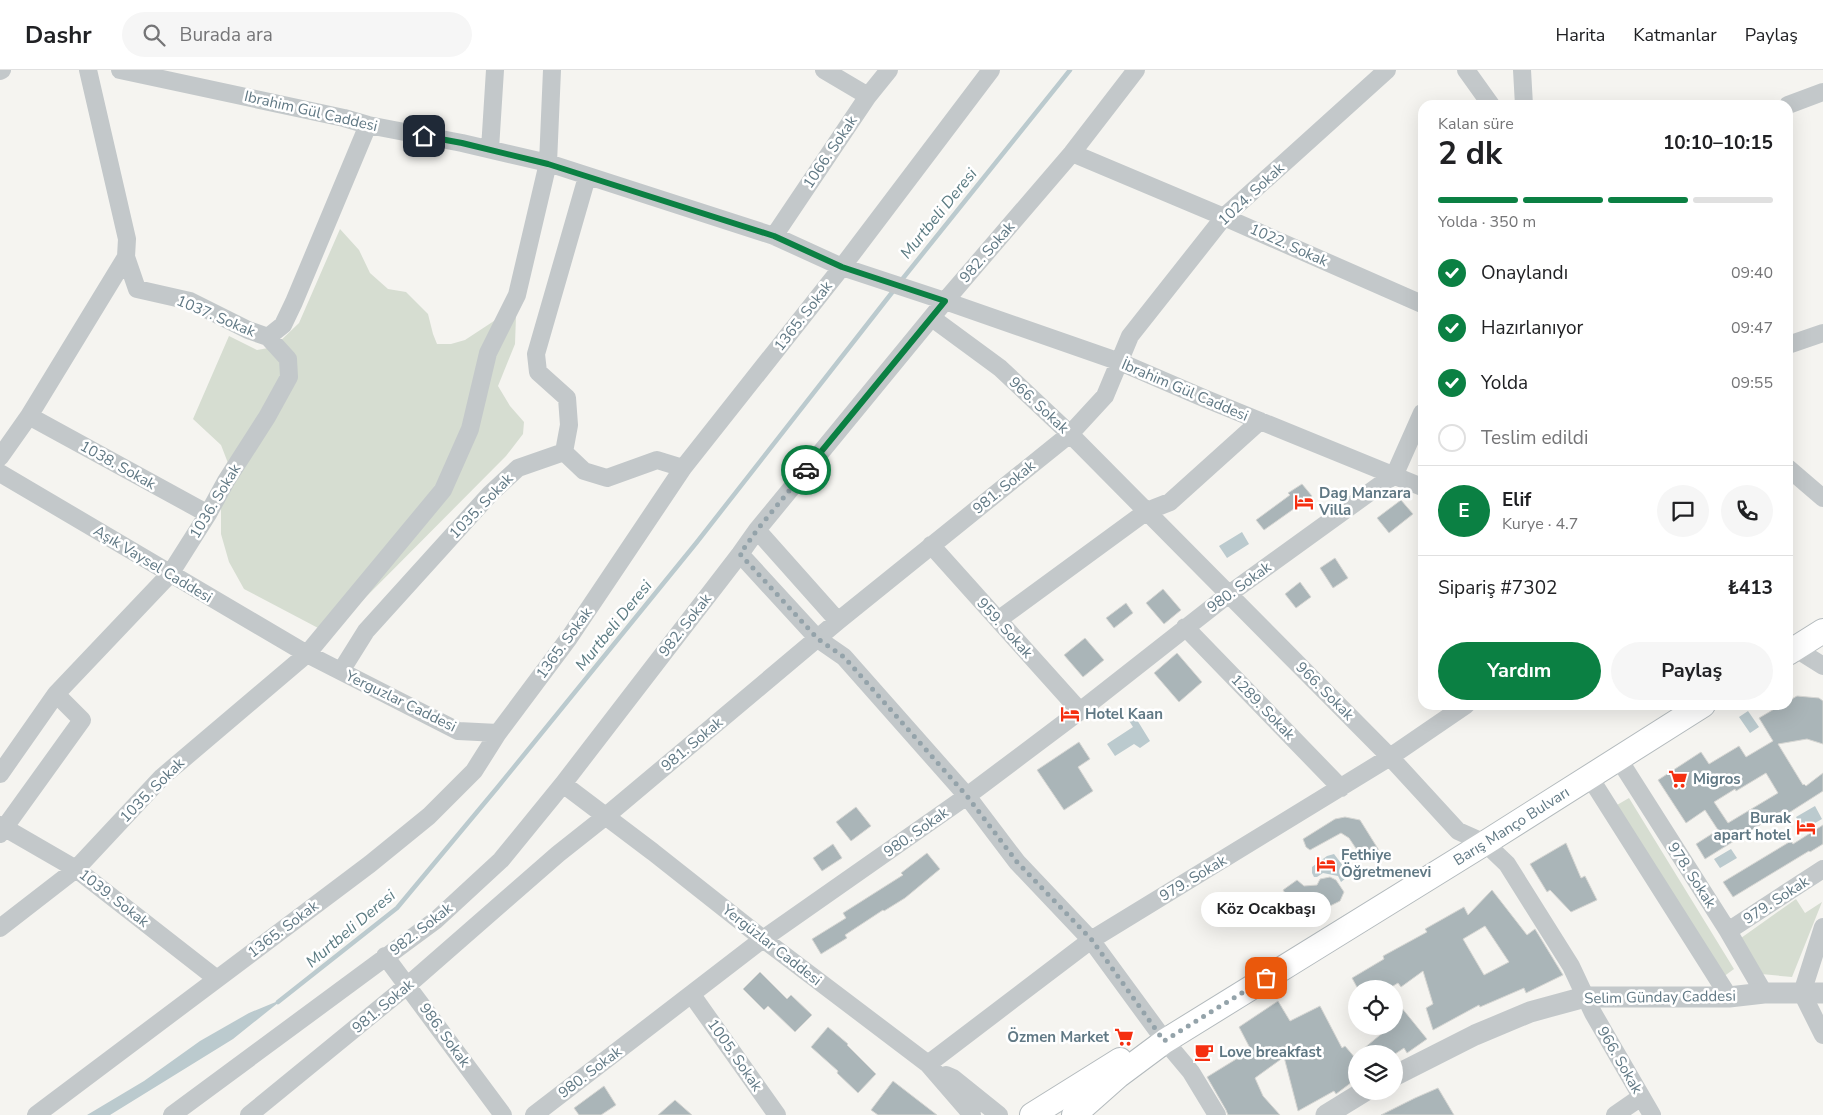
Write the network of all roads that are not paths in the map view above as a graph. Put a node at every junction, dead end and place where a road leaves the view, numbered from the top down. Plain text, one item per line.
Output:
1 (88, 70) edge
2 (120, 70) edge
3 (495, 70) edge
4 (552, 70) edge
5 (824, 70) edge
6 (889, 70) edge
7 (991, 70) edge
8 (1136, 70) edge
9 (1387, 70) edge
10 (1466, 70) edge
11 (1522, 70) edge
12 (173, 76) edge
13 (1823, 92) edge
14 (868, 96) junction
15 (1487, 100) edge
16 (1524, 100) edge
17 (1793, 103) edge
18 (368, 125) junction
19 (490, 150) junction
20 (1072, 152) junction
21 (548, 164) junction
22 (587, 177) junction
23 (1224, 217) junction
24 (774, 236) junction
25 (126, 257) junction
26 (842, 267) junction
27 (945, 301) junction
28 (1418, 302) edge
29 (932, 318) junction
30 (1823, 333) edge
31 (268, 337) junction
32 (1793, 343) edge
33 (1120, 362) junction
34 (28, 416) junction
35 (1260, 421) junction
36 (1418, 422) edge
37 (1070, 434) junction
38 (564, 452) junction
39 (0, 457) edge
40 (683, 468) junction
41 (1793, 472) edge
42 (0, 473) edge
43 (1394, 476) junction
44 (1418, 485) edge
45 (1823, 498) edge
46 (1147, 511) junction
47 (208, 514) junction
48 (757, 530) junction
49 (931, 545) junction
50 (740, 554) junction
51 (170, 574) junction
52 (1229, 594) junction
53 (998, 620) junction
54 (838, 622) junction
55 (1185, 627) junction
56 (1823, 631) edge
57 (818, 639) junction
58 (1793, 646) edge
59 (1793, 650) edge
60 (306, 654) junction
61 (1823, 666) edge
62 (341, 671) junction
63 (56, 694) junction
64 (1459, 710) edge
65 (1695, 710) edge
66 (1080, 711) junction
67 (498, 733) junction
68 (1390, 758) junction
69 (1618, 758) junction
70 (0, 774) edge
71 (1589, 776) junction
72 (563, 784) junction
73 (1341, 788) junction
74 (967, 796) junction
75 (606, 816) junction
76 (1, 829) edge
77 (1485, 843) junction
78 (76, 868) junction
79 (1823, 869) edge
80 (1823, 927) edge
81 (0, 928) edge
82 (1728, 931) junction
83 (762, 940) junction
84 (1092, 940) junction
85 (386, 956) junction
86 (217, 979) junction
87 (408, 985) junction
88 (1802, 992) junction
89 (1764, 993) junction
90 (1823, 993) edge
91 (692, 995) junction
92 (1585, 997) junction
93 (1729, 997) junction
94 (1823, 1035) edge
95 (1164, 1041) junction
96 (931, 1068) junction
97 (1403, 1071) edge
98 (1641, 1097) junction
99 (1350, 1100) edge
100 (36, 1115) edge
101 (172, 1115) edge
102 (249, 1115) edge
103 (503, 1115) edge
104 (534, 1115) edge
105 (777, 1115) edge
106 (972, 1115) edge
107 (999, 1115) edge
108 (1032, 1115) edge
109 (1074, 1115) edge
110 (1217, 1115) edge
111 (1326, 1115) edge
112 (1614, 1115) edge
113 (1652, 1115) edge

1 - 25 street
2 - 12 street, Ibrahim Gül Caddesi
3 - 19 street
4 - 21 street, 1035. Sokak
5 - 14 street
6 - 14 street, 1066. Sokak
7 - 26 street, 1365. Sokak
8 - 20 street, 982. Sokak
9 - 23 street, 1024. Sokak
10 - 15 street
11 - 16 street
12 - 18 street, Ibrahim Gül Caddesi
13 - 17 street
14 - 24 street, 1066. Sokak
18 - 19 street, Ibrahim Gül Caddesi
18 - 31 street
19 - 21 street, Ibrahim Gül Caddesi
20 - 23 street, 1022. Sokak
20 - 27 street, 982. Sokak
21 - 22 street, Ibrahim Gül Caddesi
21 - 60 street, 1035. Sokak
22 - 24 street, Ibrahim Gül Caddesi
22 - 38 street
23 - 28 street, 1022. Sokak
23 - 33 street, 1024. Sokak
24 - 26 street, Ibrahim Gül Caddesi
25 - 31 street, 1037. Sokak
25 - 34 street
26 - 27 street, İbrahim Gül Caddesi
26 - 40 street, 1365. Sokak
27 - 29 street, 982. Sokak
27 - 33 street, İbrahim Gül Caddesi
29 - 37 street, 966. Sokak
29 - 48 street, 982. Sokak
30 - 32 street
31 - 47 street, 1036. Sokak
33 - 35 street, İbrahim Gül Caddesi
33 - 37 street, 981. Sokak
34 - 39 street
34 - 47 street, 1038. Sokak
35 - 43 street, İbrahim Gül Caddesi
35 - 46 street
36 - 43 street
37 - 46 street, 966. Sokak
37 - 49 street, 981. Sokak
38 - 40 street
38 - 62 street, 1035. Sokak
40 - 67 street, 1365. Sokak
41 - 45 street
42 - 51 street, Aşık Vaysel Caddesi
43 - 44 street, İbrahim Gül Caddesi
43 - 52 street, 980. Sokak
46 - 52 street, 966. Sokak
46 - 53 street
47 - 51 street, 1036. Sokak
48 - 50 street, 982. Sokak
48 - 54 street
49 - 53 street, 959. Sokak
49 - 54 street, 981. Sokak
50 - 57 street
50 - 72 street, 982. Sokak
51 - 60 street, Aşık Vaysel Caddesi
51 - 63 street, 1036. Sokak
52 - 55 street, 980. Sokak
52 - 68 street, 966. Sokak
53 - 66 street, 959. Sokak
54 - 57 street, 981. Sokak
55 - 66 street, 980. Sokak
55 - 73 street, 1289. Sokak
56 - 58 main road
57 - 74 street
57 - 75 street, 981. Sokak
59 - 61 street
60 - 62 street, Yerguzlar Caddesi
60 - 78 street, 1035. Sokak
62 - 67 street, Yerguzlar Caddesi
63 - 70 street, 1036. Sokak
63 - 76 street
64 - 68 street, 979. Sokak
65 - 69 main road, Barış Manço Bulvarı
66 - 74 street, 980. Sokak
67 - 86 street, 1365. Sokak
68 - 73 street, 979. Sokak
68 - 77 street, 966. Sokak
69 - 71 main road, Barış Manço Bulvarı
69 - 82 street, 978. Sokak
71 - 77 main road, Barış Manço Bulvarı
71 - 93 street
72 - 75 street, Yergüzlar Caddesi
72 - 85 street, 982. Sokak
73 - 84 street, 979. Sokak
74 - 83 street, 980. Sokak
74 - 84 street
75 - 83 street, Yergüzlar Caddesi
75 - 87 street, 981. Sokak
76 - 78 street, 1039. Sokak
77 - 92 street, 966. Sokak
77 - 95 main road, Barış Manço Bulvarı
78 - 81 street, 1035. Sokak
78 - 86 street, 1039. Sokak
79 - 82 street, 979. Sokak
80 - 88 street
82 - 89 street, 978. Sokak
83 - 91 street, 980. Sokak
83 - 96 street, Yergüzlar Caddesi
84 - 95 street
84 - 96 street, 979. Sokak
85 - 87 street, 986. Sokak
85 - 101 street, 982. Sokak
86 - 100 street, 1365. Sokak
87 - 102 street, 981. Sokak
87 - 103 street, 986. Sokak
88 - 89 street, Selim Günday Caddesi
88 - 90 street, Selim Günday Caddesi
88 - 94 street
89 - 93 street, Selim Günday Caddesi
91 - 104 street, 980. Sokak
91 - 105 street, 1005. Sokak
92 - 93 street, Selim Günday Caddesi
92 - 97 street, Selim Günday Caddesi
92 - 98 street, 966. Sokak
95 - 108 main road, Barış Manço Bulvarı
95 - 109 main road, Barış Manço Bulvarı
95 - 110 street
96 - 106 street, Yergüzlar Caddesi
96 - 107 street
98 - 112 street
98 - 113 street, 966. Sokak
99 - 111 street

